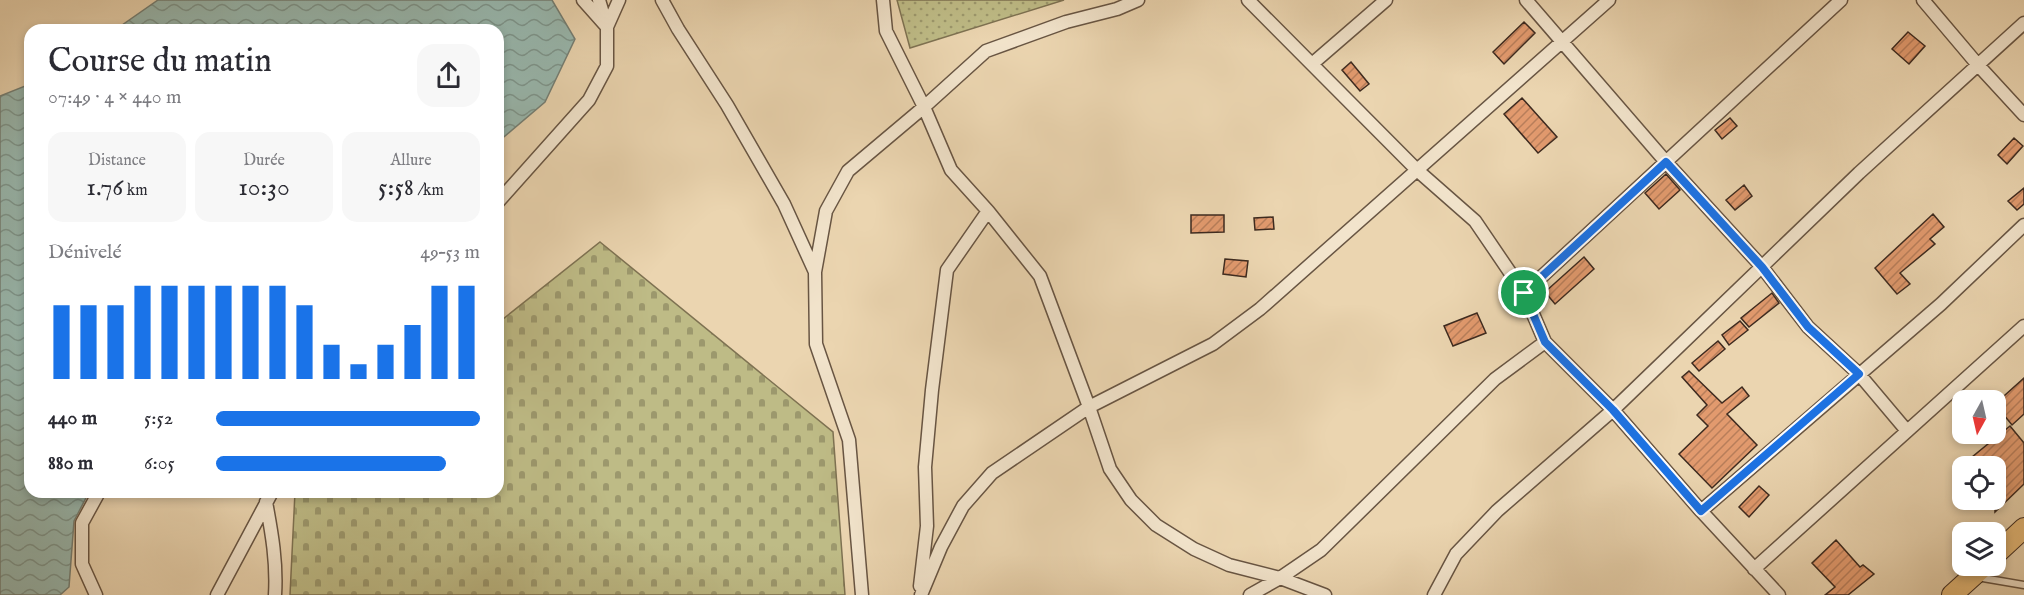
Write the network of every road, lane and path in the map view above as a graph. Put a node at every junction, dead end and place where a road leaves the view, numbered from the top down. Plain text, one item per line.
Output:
1 (583, 0) edge
2 (599, 0) edge
3 (619, 0) edge
4 (662, 0) edge
5 (883, 0) edge
6 (1138, 0) edge
7 (1248, 0) edge
8 (1386, 0) edge
9 (1526, 0) edge
10 (1609, 0) edge
11 (1841, 0) edge
12 (1923, 0) edge
13 (2024, 23) edge
14 (606, 27) junction
15 (1562, 43) junction
16 (1312, 64) junction
17 (1978, 65) junction
18 (924, 107) junction
19 (2024, 114) edge
20 (1666, 162) junction
21 (1417, 170) junction
22 (504, 195) edge
23 (988, 211) junction
24 (2024, 225) edge
25 (1762, 267) junction
26 (815, 272) junction
27 (1524, 293) junction
28 (2024, 326) edge
29 (1545, 342) junction
30 (1859, 374) junction
31 (1089, 407) junction
32 (1613, 410) junction
33 (1907, 431) junction
34 (96, 498) edge
35 (268, 498) edge
36 (269, 498) edge
37 (1701, 511) junction
38 (2024, 528) edge
39 (2006, 545) edge
40 (1754, 569) junction
41 (1973, 576) edge
42 (1994, 576) edge
43 (1280, 578) junction
44 (2024, 585) edge
45 (96, 595) edge
46 (217, 595) edge
47 (275, 595) edge
48 (862, 595) edge
49 (920, 595) edge
50 (1250, 595) edge
51 (1325, 595) edge
52 (1434, 595) edge
53 (1779, 595) edge
54 (1952, 595) edge

1 - 14 street
2 - 14 street
3 - 14 street
4 - 26 street
5 - 18 street
6 - 18 street
7 - 16 street
8 - 16 street
9 - 15 street
10 - 15 street
11 - 20 street
12 - 17 street
13 - 17 street
14 - 22 street
15 - 20 street
15 - 21 street
16 - 21 street
17 - 19 street
17 - 25 street
18 - 23 street
18 - 26 street
20 - 25 street
20 - 27 street
21 - 27 street
21 - 31 street
23 - 31 street
23 - 49 street
24 - 30 street
25 - 30 street
25 - 32 street
26 - 48 street
27 - 29 street
28 - 33 street
29 - 32 street
29 - 43 street
30 - 33 street
30 - 37 street
31 - 43 street
31 - 49 street
32 - 37 street
32 - 52 street
33 - 40 street
34 - 45 street
35 - 46 street
36 - 47 street
37 - 40 street
38 - 39 main road
40 - 53 street
41 - 54 main road
42 - 44 lane
43 - 50 street
43 - 51 street

